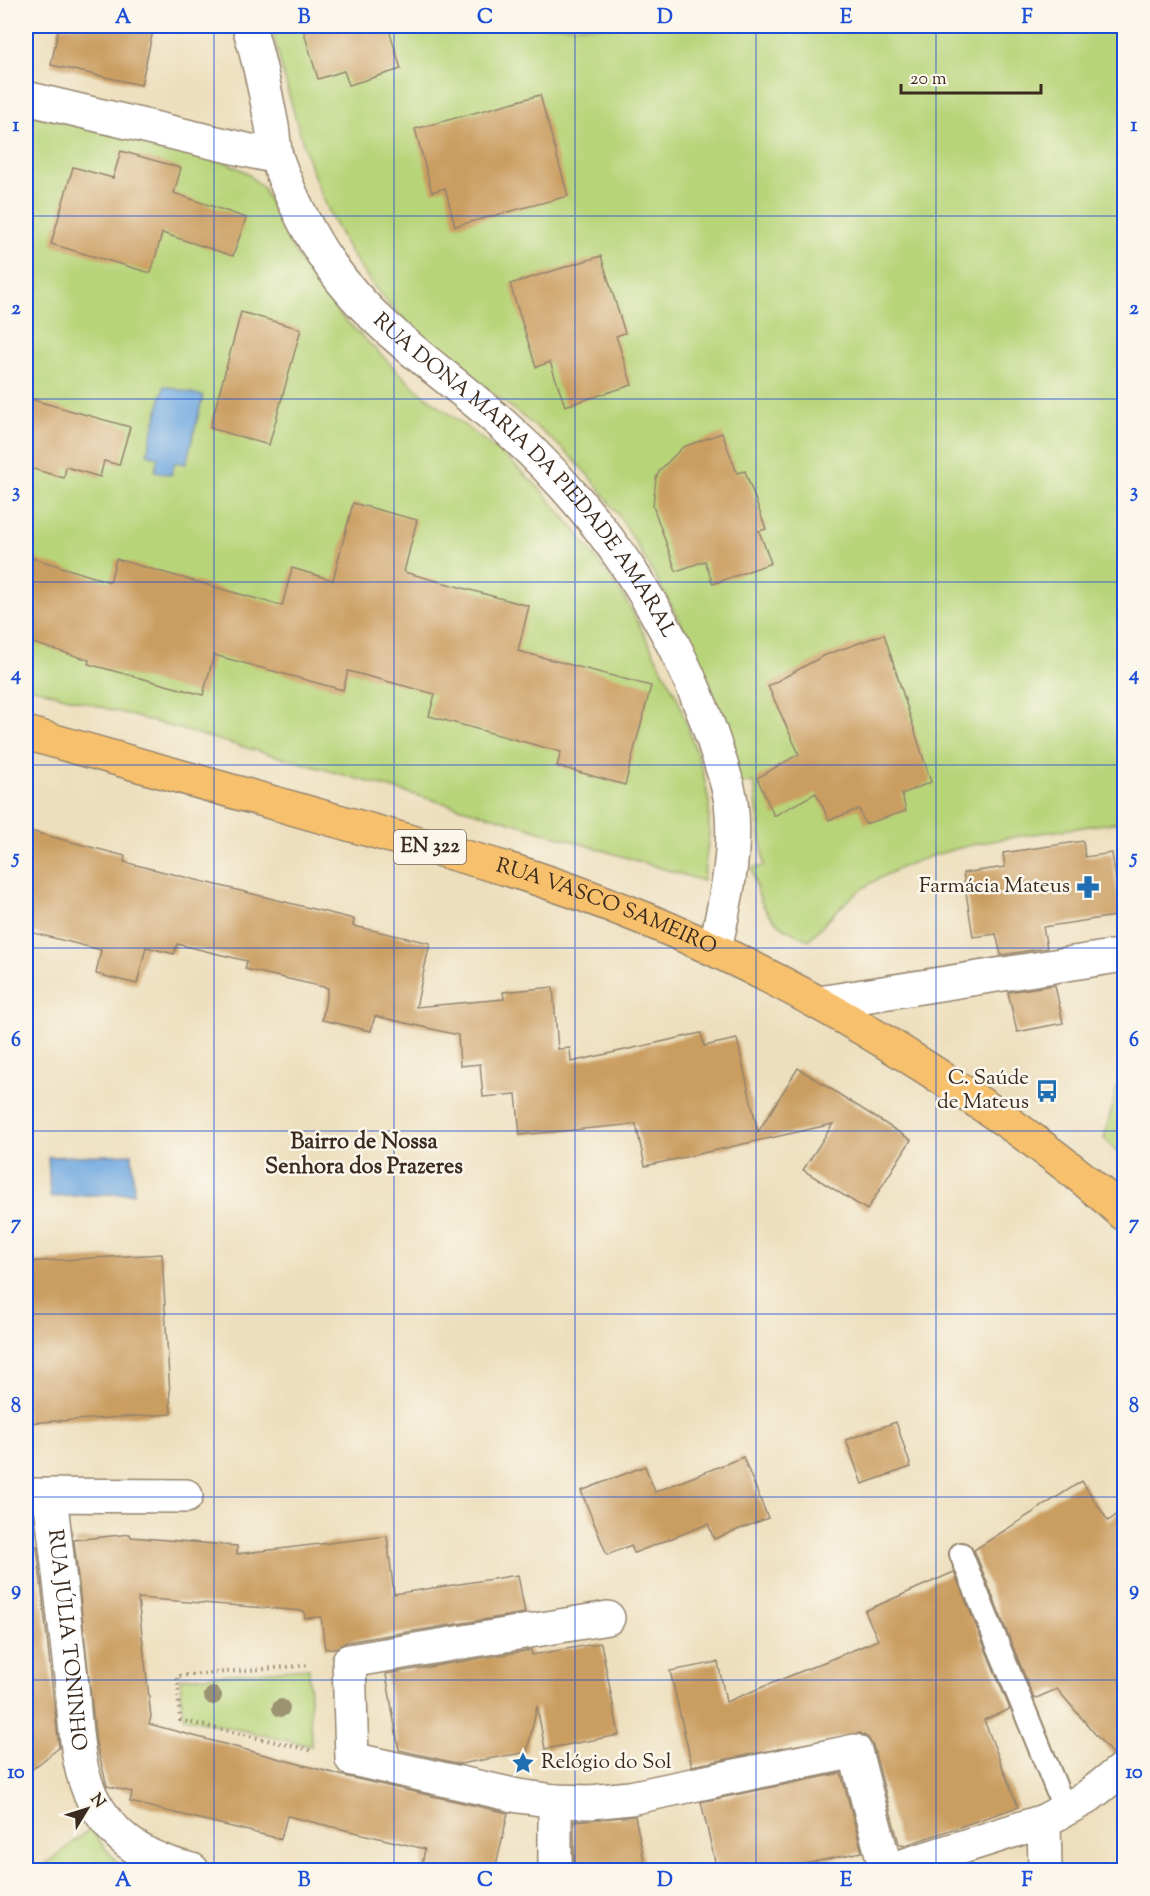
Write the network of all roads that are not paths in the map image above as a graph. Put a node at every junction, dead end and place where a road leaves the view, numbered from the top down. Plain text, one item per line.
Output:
1 (249, 26) edge
2 (26, 98) edge
3 (276, 157) junction
4 (26, 733) edge
5 (715, 948) junction
6 (1125, 955) edge
7 (819, 1003) junction
8 (1125, 1214) edge
9 (38, 1495) edge
10 (186, 1496) dead end
11 (961, 1554) dead end
12 (608, 1618) dead end
13 (1125, 1768) edge
14 (555, 1801) junction
15 (1055, 1815) junction
16 (192, 1870) edge
17 (555, 1870) edge
18 (888, 1870) edge
19 (1045, 1870) edge

1 - 3 street, RUA DONA MARIA DA PIEDADE AMARAL
2 - 3 street
3 - 5 street, RUA DONA MARIA DA PIEDADE AMARAL
4 - 5 main road, RUA VASCO SAMEIRO / EN 322
5 - 7 main road, RUA VASCO SAMEIRO / EN 322
6 - 7 street
7 - 8 main road, RUA VASCO SAMEIRO / EN 322
9 - 10 street
9 - 16 street, RUA JÚLIA TONINHO
11 - 15 lane
12 - 14 street
13 - 15 street
14 - 17 street
14 - 18 street
15 - 18 street
15 - 19 street

